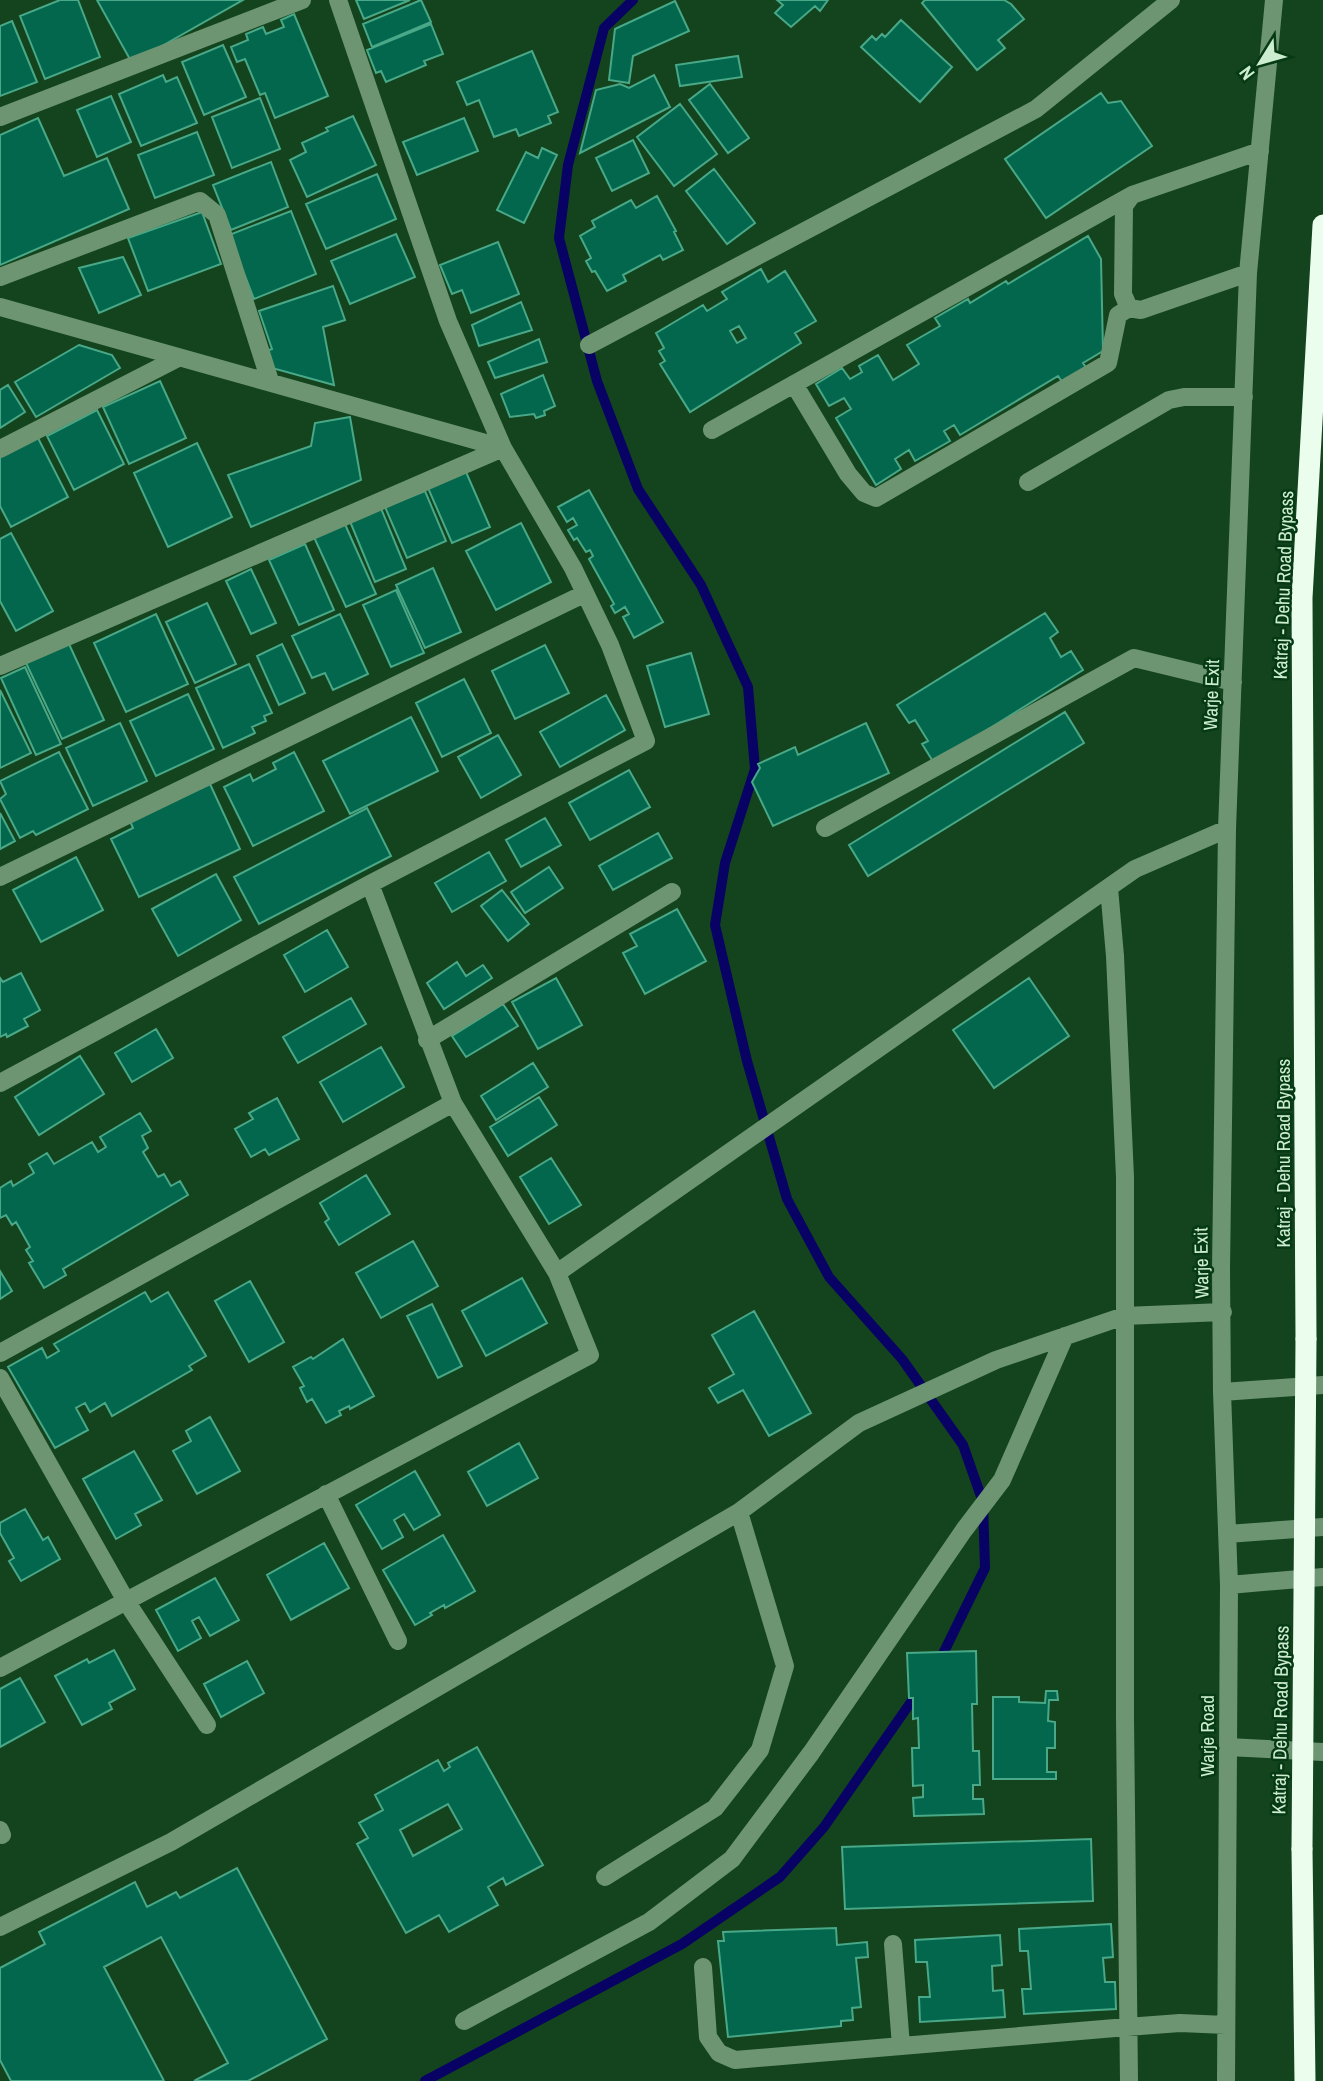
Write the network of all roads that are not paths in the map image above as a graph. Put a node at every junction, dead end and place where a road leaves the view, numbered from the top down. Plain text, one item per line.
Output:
1 (302, 0) edge
2 (338, 0) edge
3 (1171, 0) edge
4 (1266, 0) edge
5 (1274, 0) edge
6 (0, 117) edge
7 (1260, 151) junction
8 (1132, 195) junction
9 (1323, 225) edge
10 (1248, 272) junction
11 (0, 277) edge
12 (0, 307) edge
13 (1129, 308) junction
14 (589, 345) dead end
15 (178, 358) junction
16 (270, 381) junction
17 (794, 384) junction
18 (1244, 397) junction
19 (712, 430) dead end
20 (503, 448) junction
21 (0, 449) edge
22 (1028, 481) dead end
23 (584, 594) junction
24 (0, 666) edge
25 (1233, 681) junction
26 (825, 828) dead end
27 (1227, 830) junction
28 (0, 877) edge
29 (370, 884) junction
30 (1109, 888) junction
31 (671, 892) dead end
32 (427, 1040) junction
33 (0, 1083) edge
34 (453, 1103) junction
35 (557, 1273) junction
36 (1223, 1312) junction
37 (1124, 1316) junction
38 (1065, 1336) junction
39 (0, 1353) edge
40 (0, 1378) edge
41 (1323, 1385) edge
42 (1222, 1392) junction
43 (326, 1494) junction
44 (739, 1512) junction
45 (1323, 1527) edge
46 (1227, 1534) junction
47 (1323, 1577) edge
48 (1229, 1585) junction
49 (126, 1601) junction
50 (398, 1641) dead end
51 (0, 1668) edge
52 (207, 1725) dead end
53 (1228, 1747) junction
54 (1323, 1752) edge
55 (606, 1877) dead end
56 (0, 1927) edge
57 (893, 1944) dead end
58 (703, 1967) dead end
59 (464, 2021) dead end
60 (1226, 2025) junction
61 (1127, 2027) junction
62 (901, 2046) junction
63 (1129, 2081) edge
64 (1226, 2081) edge
65 (1305, 2081) edge

1 - 6 street
2 - 20 street
3 - 14 street
4 - 5 street
5 - 7 street, Warje Exit
7 - 8 street
7 - 10 street, Warje Exit
8 - 13 street
8 - 17 street
9 - 65 highway, Katraj - Dehu Road Bypass, bridge
10 - 13 street
10 - 18 street, Warje Exit
11 - 16 street
12 - 15 street
13 - 17 street
15 - 16 street
15 - 21 street
16 - 20 street
17 - 19 street
18 - 22 street
18 - 25 street, Warje Exit
20 - 23 street
20 - 24 street
23 - 28 street
23 - 29 street
25 - 26 street
25 - 27 street, Warje Exit
27 - 30 street
27 - 36 street, Warje Exit
29 - 32 street
29 - 33 street
30 - 35 street
30 - 37 street
31 - 32 street
32 - 34 street
34 - 35 street
34 - 39 street
35 - 43 street
36 - 37 street
36 - 42 street, Warje Exit
37 - 38 street
37 - 61 street
38 - 44 street
38 - 59 street
40 - 49 street
41 - 42 street
42 - 46 street, Warje Road
43 - 49 street
43 - 50 street
44 - 55 street
44 - 56 street
45 - 46 street
46 - 48 street, Warje Road
47 - 48 street
48 - 53 street, Warje Road
49 - 51 street
49 - 52 street
53 - 54 street
53 - 60 street, Warje Road
57 - 62 street
58 - 62 street
60 - 61 street
60 - 64 street, Warje Road
61 - 62 street
61 - 63 street

